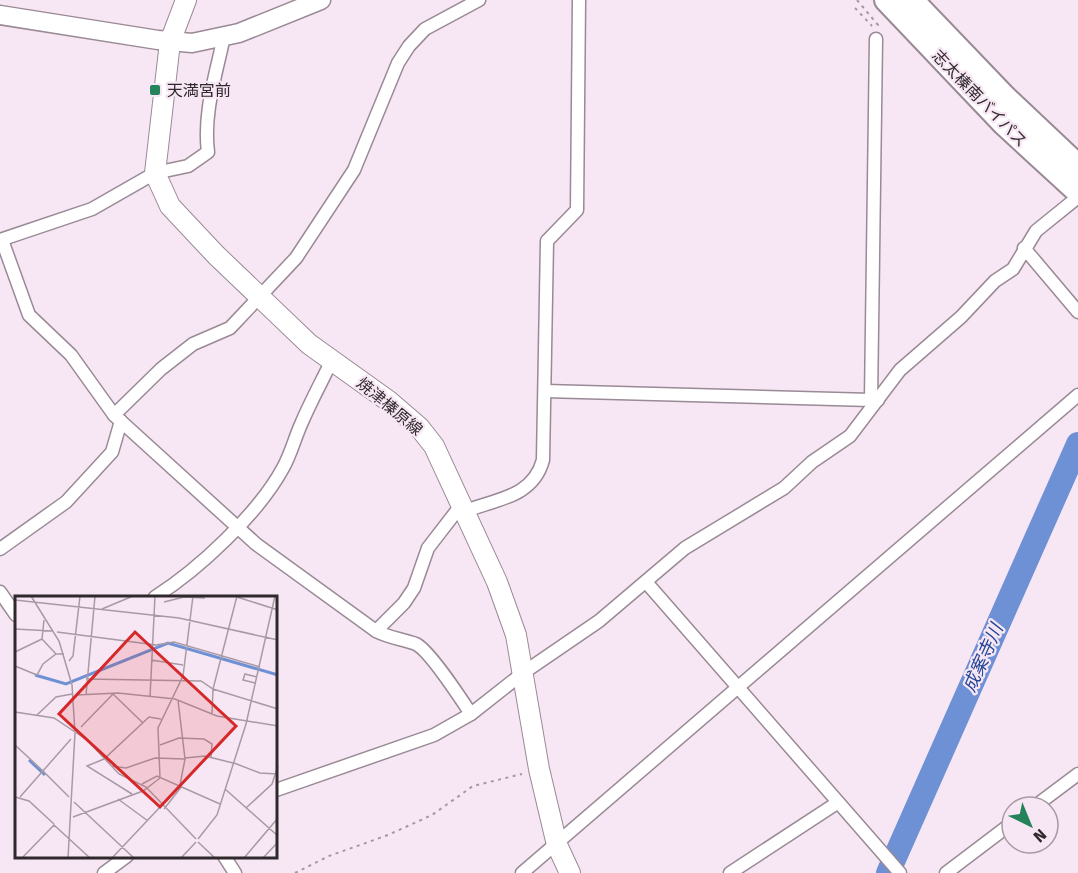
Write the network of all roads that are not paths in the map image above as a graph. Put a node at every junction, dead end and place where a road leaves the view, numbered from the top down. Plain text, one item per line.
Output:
1 (186, 0) edge
2 (321, 0) edge
3 (479, 0) edge
4 (579, 0) edge
5 (886, 0) edge
6 (912, 0) edge
7 (0, 15) edge
8 (224, 36) junction
9 (876, 39) dead end
10 (170, 42) junction
11 (1078, 166) edge
12 (155, 173) junction
13 (1078, 192) edge
14 (1078, 197) edge
15 (1, 240) edge
16 (1024, 248) junction
17 (260, 298) junction
18 (1078, 312) edge
19 (333, 360) junction
20 (545, 391) junction
21 (1078, 395) edge
22 (875, 400) junction
23 (118, 418) junction
24 (463, 507) junction
25 (237, 527) junction
26 (0, 549) edge
27 (646, 582) junction
28 (0, 592) edge
29 (157, 596) edge
30 (15, 614) edge
31 (376, 631) junction
32 (523, 674) junction
33 (738, 685) junction
34 (471, 714) junction
35 (1078, 774) edge
36 (278, 789) edge
37 (1050, 795) edge
38 (837, 803) junction
39 (1000, 832) edge
40 (557, 845) junction
41 (124, 858) edge
42 (225, 858) edge
43 (104, 873) edge
44 (235, 873) edge
45 (522, 873) edge
46 (570, 873) edge
47 (730, 873) edge
48 (900, 873) edge
49 (946, 873) edge

1 - 10 main road
2 - 8 street
3 - 17 street
4 - 20 street
5 - 13 highway, 志太榛南バイパス
6 - 11 highway, 志太榛南バイパス
7 - 10 street
8 - 10 street
8 - 12 street
9 - 22 street
10 - 12 main road
12 - 15 street
12 - 17 main road, 焼津榛原線
14 - 16 street
15 - 23 street
16 - 18 street
16 - 22 street
17 - 19 main road, 焼津榛原線
17 - 23 street
19 - 24 main road, 焼津榛原線
19 - 25 street
20 - 22 street
20 - 24 street
21 - 33 street
22 - 27 street
23 - 25 street
23 - 26 street
24 - 31 street
24 - 32 main road, 焼津榛原線
25 - 29 street
25 - 31 street
27 - 32 street
27 - 33 street
28 - 30 street
31 - 34 street
32 - 34 street
32 - 40 main road, 焼津榛原線
33 - 38 street
33 - 40 street
34 - 36 street
35 - 37 street
38 - 47 street
38 - 48 street
39 - 49 street
40 - 45 street
40 - 46 main road, 焼津榛原線
41 - 43 street
42 - 44 street

